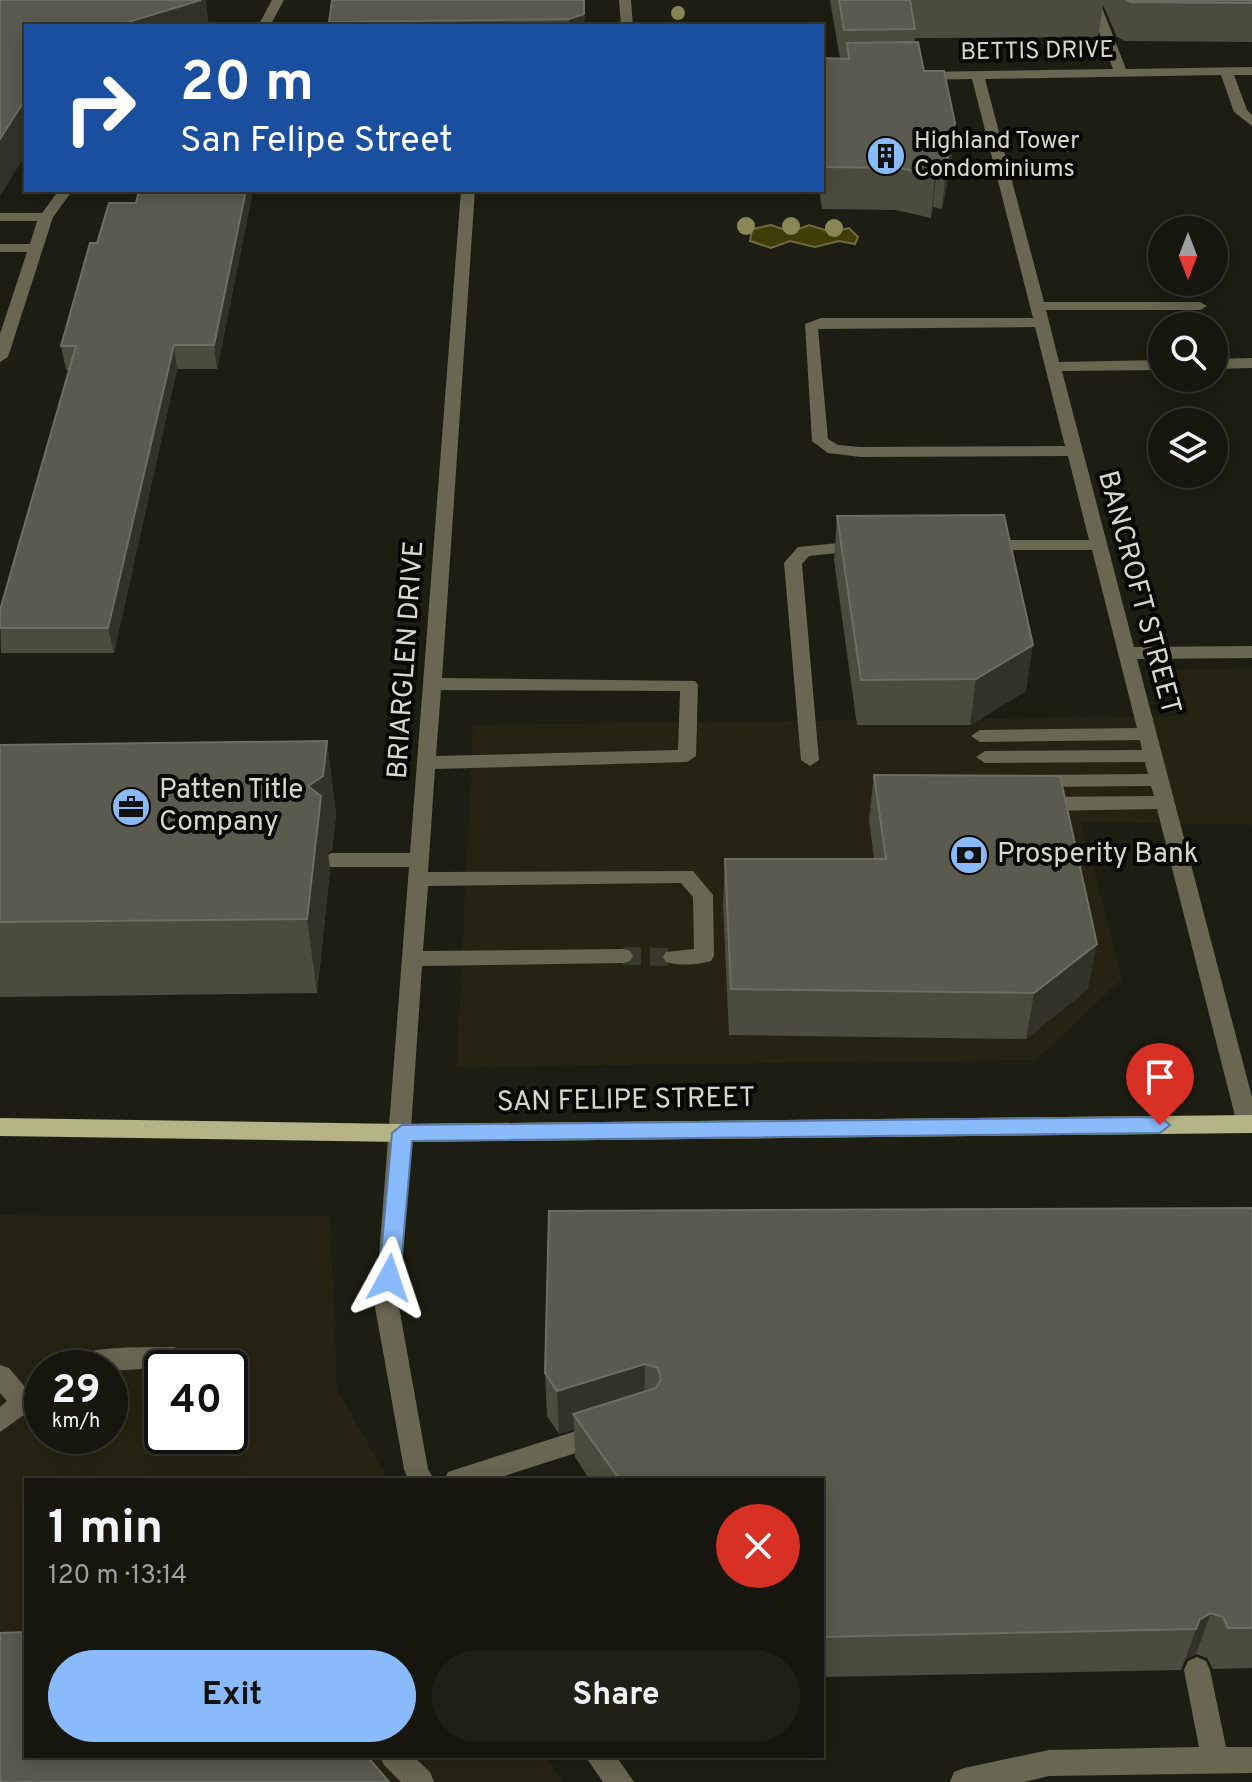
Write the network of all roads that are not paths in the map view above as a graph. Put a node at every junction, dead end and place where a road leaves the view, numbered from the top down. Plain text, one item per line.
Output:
1 (278, 0) edge
2 (625, 0) edge
3 (1093, 0) edge
4 (265, 24) edge
5 (627, 24) edge
6 (1226, 71) junction
7 (1252, 71) edge
8 (1121, 73) junction
9 (904, 75) edge
10 (978, 76) junction
11 (1252, 122) edge
12 (65, 192) edge
13 (468, 192) edge
14 (0, 217) edge
15 (46, 217) junction
16 (0, 248) edge
17 (36, 248) junction
18 (1200, 306) dead end
19 (1039, 314) junction
20 (0, 357) edge
21 (1252, 363) edge
22 (1228, 364) edge
23 (1148, 365) edge
24 (1053, 367) junction
25 (1074, 451) junction
26 (1099, 545) junction
27 (872, 546) edge
28 (963, 546) edge
29 (1252, 652) edge
30 (1127, 653) junction
31 (433, 684) junction
32 (1147, 734) junction
33 (980, 736) dead end
34 (1153, 756) junction
35 (985, 757) dead end
36 (810, 760) dead end
37 (428, 763) junction
38 (1159, 780) junction
39 (1021, 781) edge
40 (1165, 802) junction
41 (1025, 804) edge
42 (331, 860) dead end
43 (421, 870) junction
44 (623, 956) tunnel mouth
45 (673, 957) tunnel mouth
46 (414, 959) junction
47 (1250, 1124) edge
48 (0, 1127) edge
49 (402, 1133) junction
50 (0, 1375) edge
51 (24, 1391) edge
52 (24, 1402) edge
53 (0, 1421) edge
54 (619, 1429) edge
55 (420, 1478) edge
56 (463, 1478) edge
57 (1197, 1670) edge
58 (396, 1758) edge
59 (601, 1758) edge
60 (1252, 1760) edge
61 (1215, 1761) junction
62 (420, 1782) edge
63 (620, 1782) edge
64 (964, 1782) edge

1 - 4 street
2 - 5 street
3 - 8 street
6 - 7 street, BETTIS DRIVE
6 - 8 street, BETTIS DRIVE
6 - 11 street
8 - 10 street, BETTIS DRIVE
9 - 10 street, BETTIS DRIVE
10 - 19 street, BANCROFT STREET
12 - 15 street
13 - 31 street, BRIARGLEN DRIVE
14 - 15 street
15 - 17 street
16 - 17 street
17 - 20 street
18 - 19 street
19 - 24 street, BANCROFT STREET
19 - 25 street
21 - 22 street
23 - 24 street
24 - 25 street, BANCROFT STREET
25 - 26 street, BANCROFT STREET
26 - 28 street
26 - 30 street, BANCROFT STREET
27 - 36 street
29 - 30 street
30 - 32 street, BANCROFT STREET
31 - 37 street, BRIARGLEN DRIVE
31 - 37 street
32 - 33 street
32 - 34 street, BANCROFT STREET
34 - 35 street
34 - 38 street, BANCROFT STREET
37 - 43 street, BRIARGLEN DRIVE
38 - 39 street
38 - 40 street, BANCROFT STREET
40 - 41 street
40 - 47 street, BANCROFT STREET
42 - 43 street
43 - 45 street
43 - 46 street, BRIARGLEN DRIVE
44 - 46 street
46 - 49 street, BRIARGLEN DRIVE
47 - 49 main road, SAN FELIPE STREET
48 - 49 main road, SAN FELIPE STREET
49 - 55 street, BRIARGLEN DRIVE
50 - 51 street
52 - 53 street
54 - 56 street
57 - 61 street
58 - 62 street
59 - 63 street
60 - 61 street
61 - 64 street

